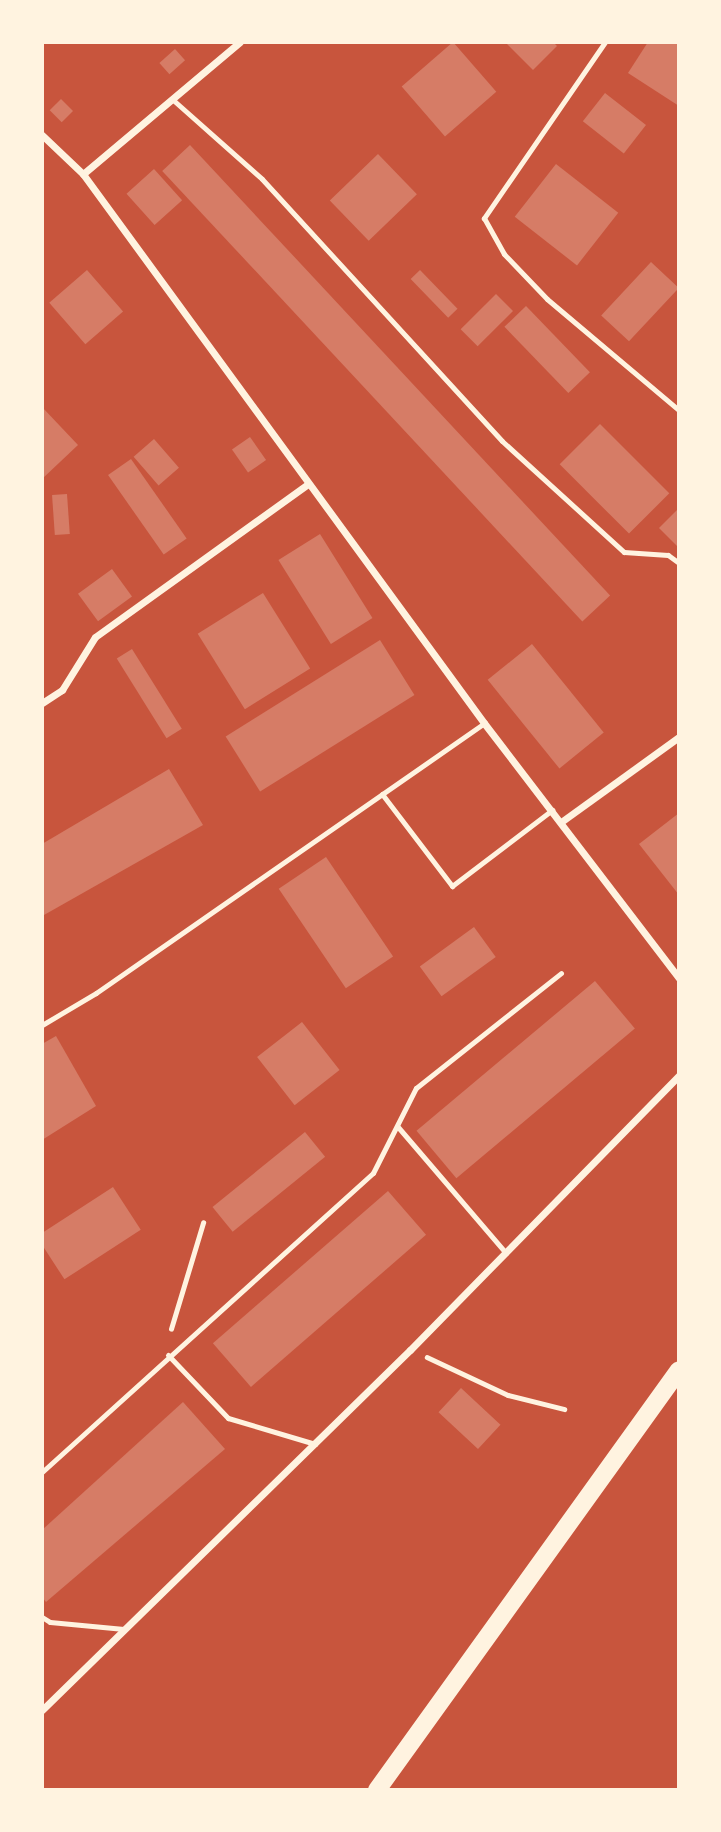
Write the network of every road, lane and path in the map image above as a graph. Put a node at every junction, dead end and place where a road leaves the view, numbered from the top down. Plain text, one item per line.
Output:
1 (240, 42) edge
2 (605, 42) edge
3 (172, 100) junction
4 (42, 135) edge
5 (83, 174) junction
6 (679, 410) edge
7 (308, 484) junction
8 (679, 563) edge
9 (42, 703) edge
10 (485, 723) junction
11 (679, 737) edge
12 (382, 794) junction
13 (552, 810) junction
14 (561, 822) junction
15 (676, 969) edge
16 (561, 973) dead end
17 (679, 978) edge
18 (42, 1025) edge
19 (679, 1075) edge
20 (398, 1127) junction
21 (203, 1223) dead end
22 (506, 1254) junction
23 (410, 1350) junction
24 (168, 1354) junction
25 (679, 1370) edge
26 (564, 1409) dead end
27 (315, 1444) junction
28 (42, 1472) edge
29 (42, 1617) edge
30 (128, 1630) junction
31 (42, 1710) edge
32 (377, 1790) edge

1 - 3 street
2 - 6 lane
3 - 5 street
3 - 8 lane
4 - 5 street
5 - 7 street
7 - 9 street
7 - 10 street
10 - 12 lane
10 - 13 street
11 - 14 street
12 - 13 lane
12 - 18 lane
13 - 14 street
14 - 15 street
15 - 17 street
16 - 20 lane
19 - 22 street
20 - 22 lane
20 - 24 lane
21 - 24 path
22 - 23 street
23 - 26 path
23 - 27 street
24 - 27 lane
24 - 28 lane
25 - 32 main road
27 - 30 street
29 - 30 lane
30 - 31 street

